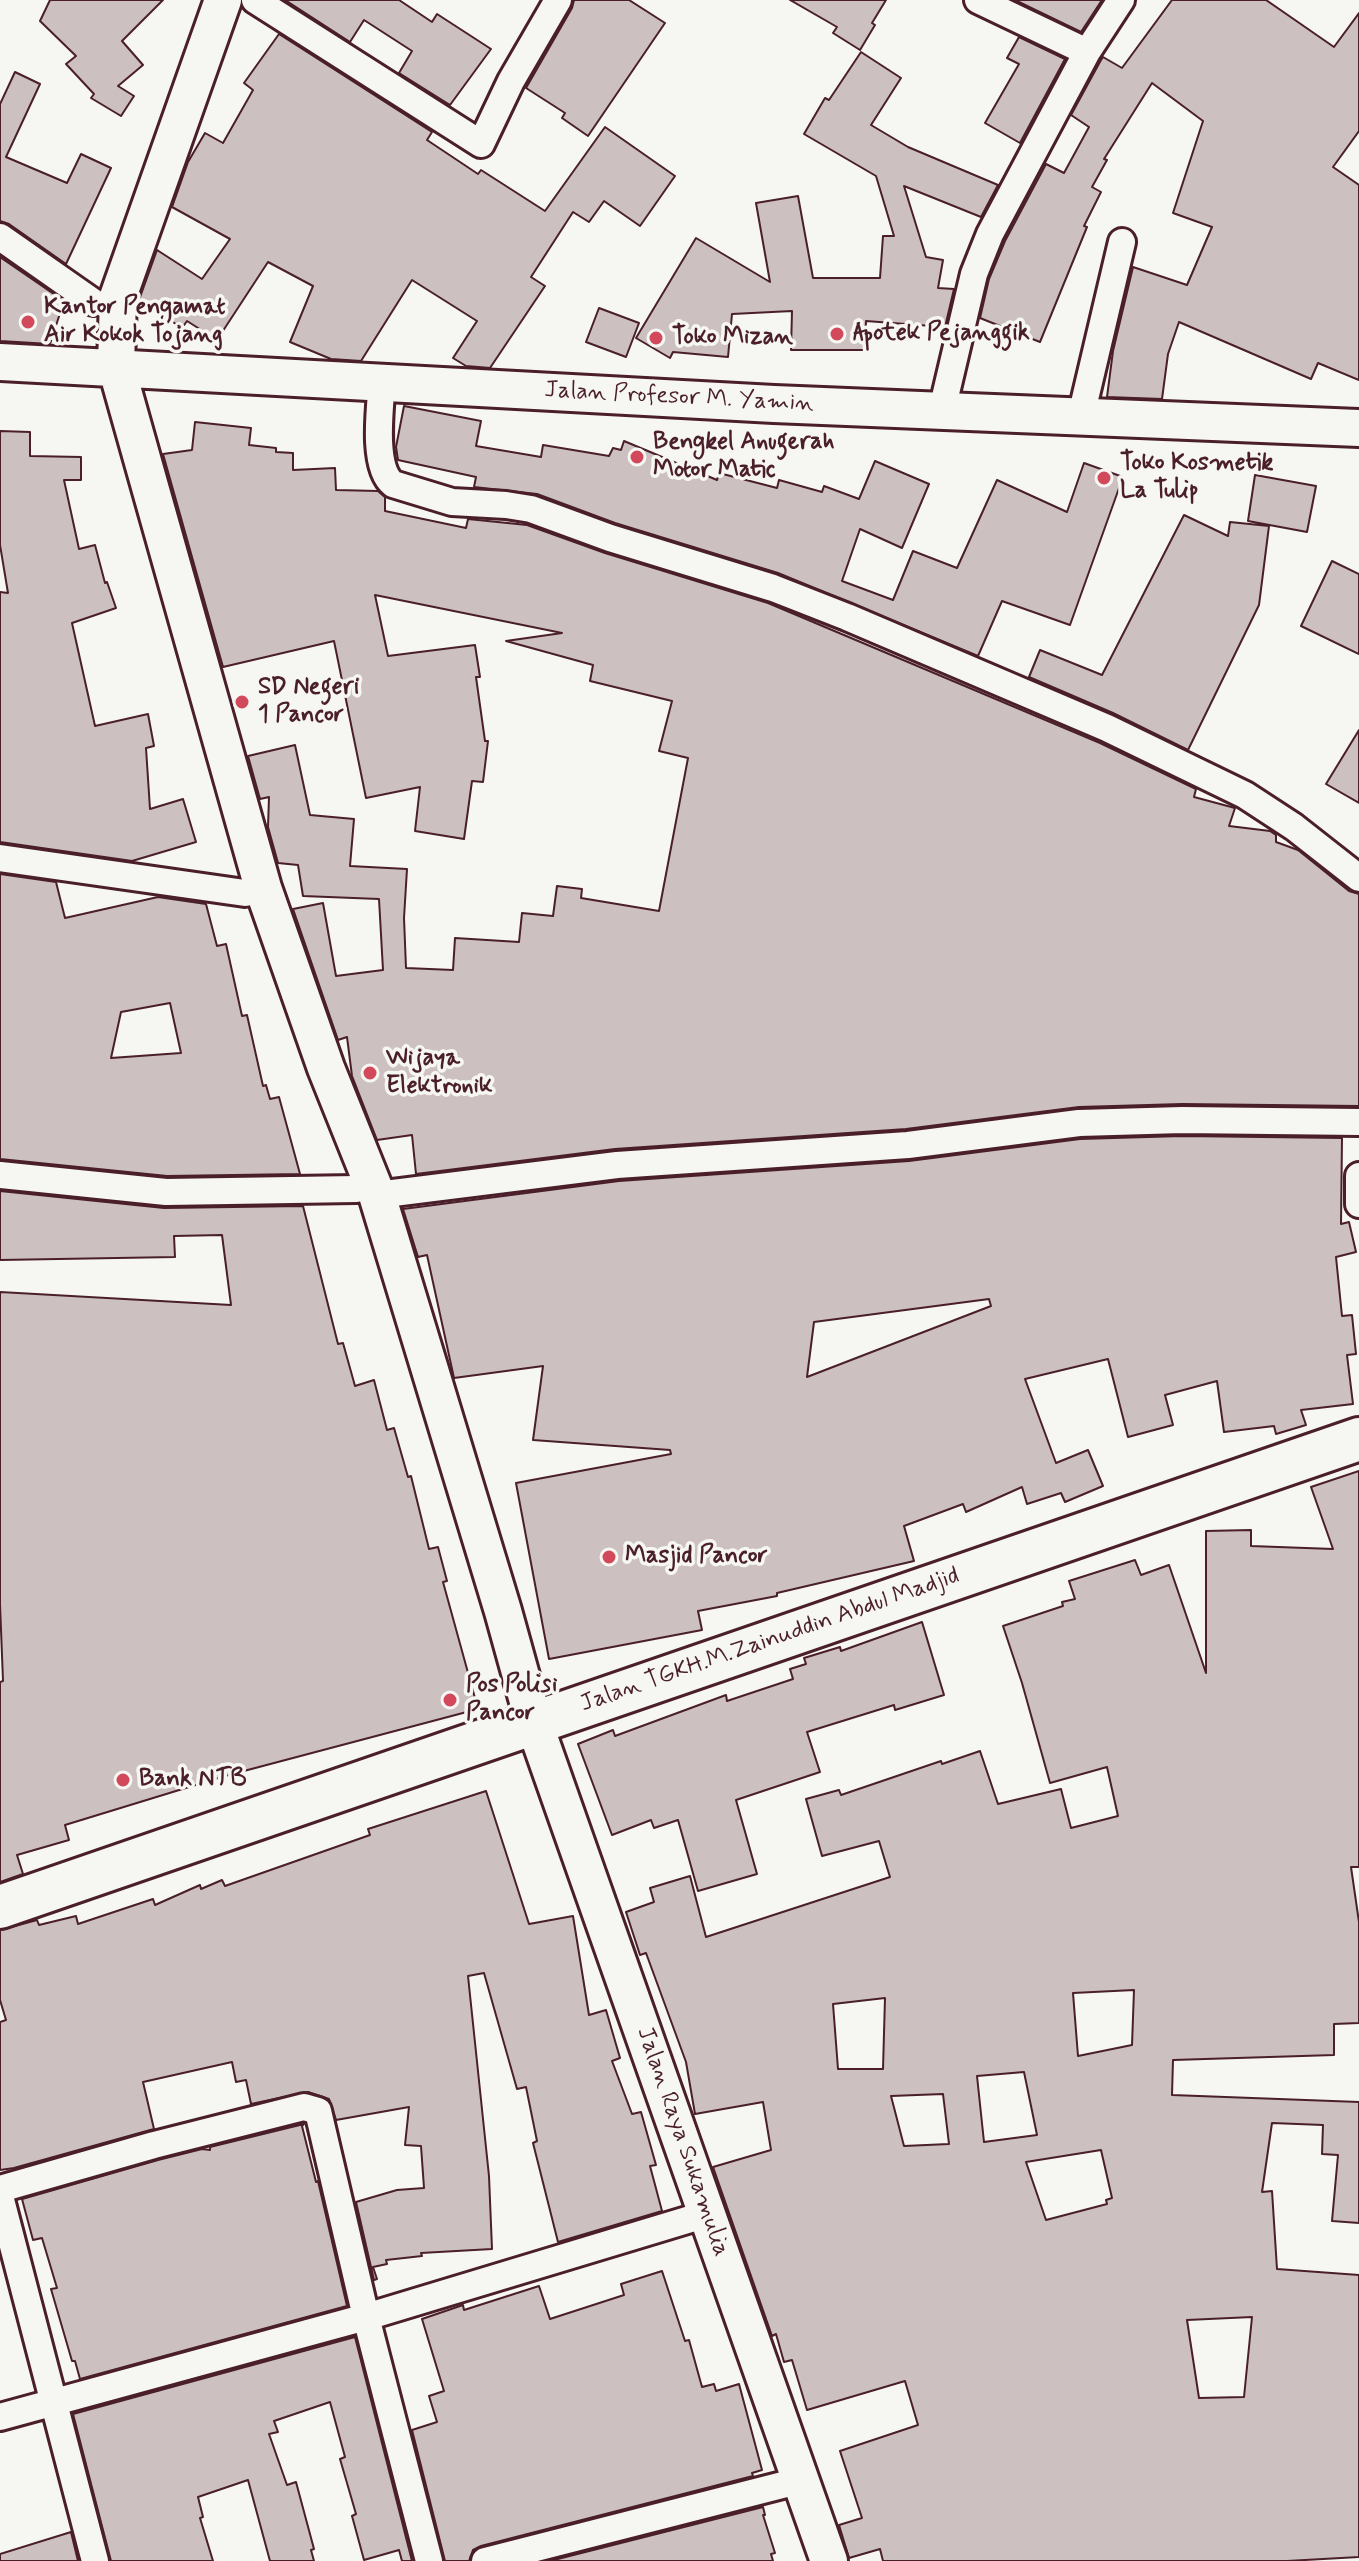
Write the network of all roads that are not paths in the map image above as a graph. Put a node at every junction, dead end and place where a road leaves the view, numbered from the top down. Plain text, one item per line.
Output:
1 (200, 0) edge
2 (223, 0) edge
3 (255, 0) edge
4 (558, 0) edge
5 (978, 0) edge
6 (1121, 0) edge
7 (1087, 52) junction
8 (0, 237) edge
9 (1122, 242) dead end
10 (93, 302) junction
11 (0, 362) edge
12 (104, 366) junction
13 (382, 382) junction
14 (942, 410) junction
15 (1081, 416) junction
16 (1359, 428) edge
17 (0, 858) edge
18 (1359, 878) edge
19 (245, 893) junction
20 (317, 1072) junction
21 (1359, 1122) edge
22 (0, 1175) edge
23 (1359, 1176) edge
24 (366, 1192) junction
25 (1359, 1204) edge
26 (1359, 1439) edge
27 (534, 1723) junction
28 (0, 1907) edge
29 (0, 2189) edge
30 (0, 2196) edge
31 (707, 2214) junction
32 (366, 2317) junction
33 (53, 2403) junction
34 (0, 2417) edge
35 (802, 2480) junction
36 (95, 2561) edge
37 (429, 2561) edge
38 (485, 2561) edge
39 (829, 2561) edge

1 - 10 main road
2 - 12 main road
3 - 4 street
5 - 7 street
6 - 7 street
7 - 14 street
8 - 10 street
9 - 15 street
10 - 12 main road
11 - 12 main road, Jalan Profesor M. Yamin
12 - 13 main road, Jalan Profesor M. Yamin
12 - 19 main road
12 - 20 main road
13 - 14 main road, Jalan Profesor M. Yamin
13 - 18 street
14 - 15 main road, Jalan Profesor M. Yamin
15 - 16 main road, Jalan Profesor M. Yamin
17 - 19 street
19 - 20 main road
20 - 24 main road, Jalan Raya Sukamulia
21 - 24 street
22 - 24 street
23 - 25 street
24 - 27 main road, Jalan Raya Sukamulia
26 - 27 main road, Jalan TGKH.M.Zainuddin Abdul Madjid
27 - 28 main road, Jalan TGKH.M.Zainuddin Abdul Madjid
27 - 31 main road, Jalan Raya Sukamulia
29 - 32 street
30 - 33 street
31 - 32 street
31 - 35 main road, Jalan Raya Sukamulia
32 - 33 street
32 - 37 street
33 - 34 street
33 - 36 street
35 - 38 street
35 - 39 main road, Jalan Raya Sukamulia

